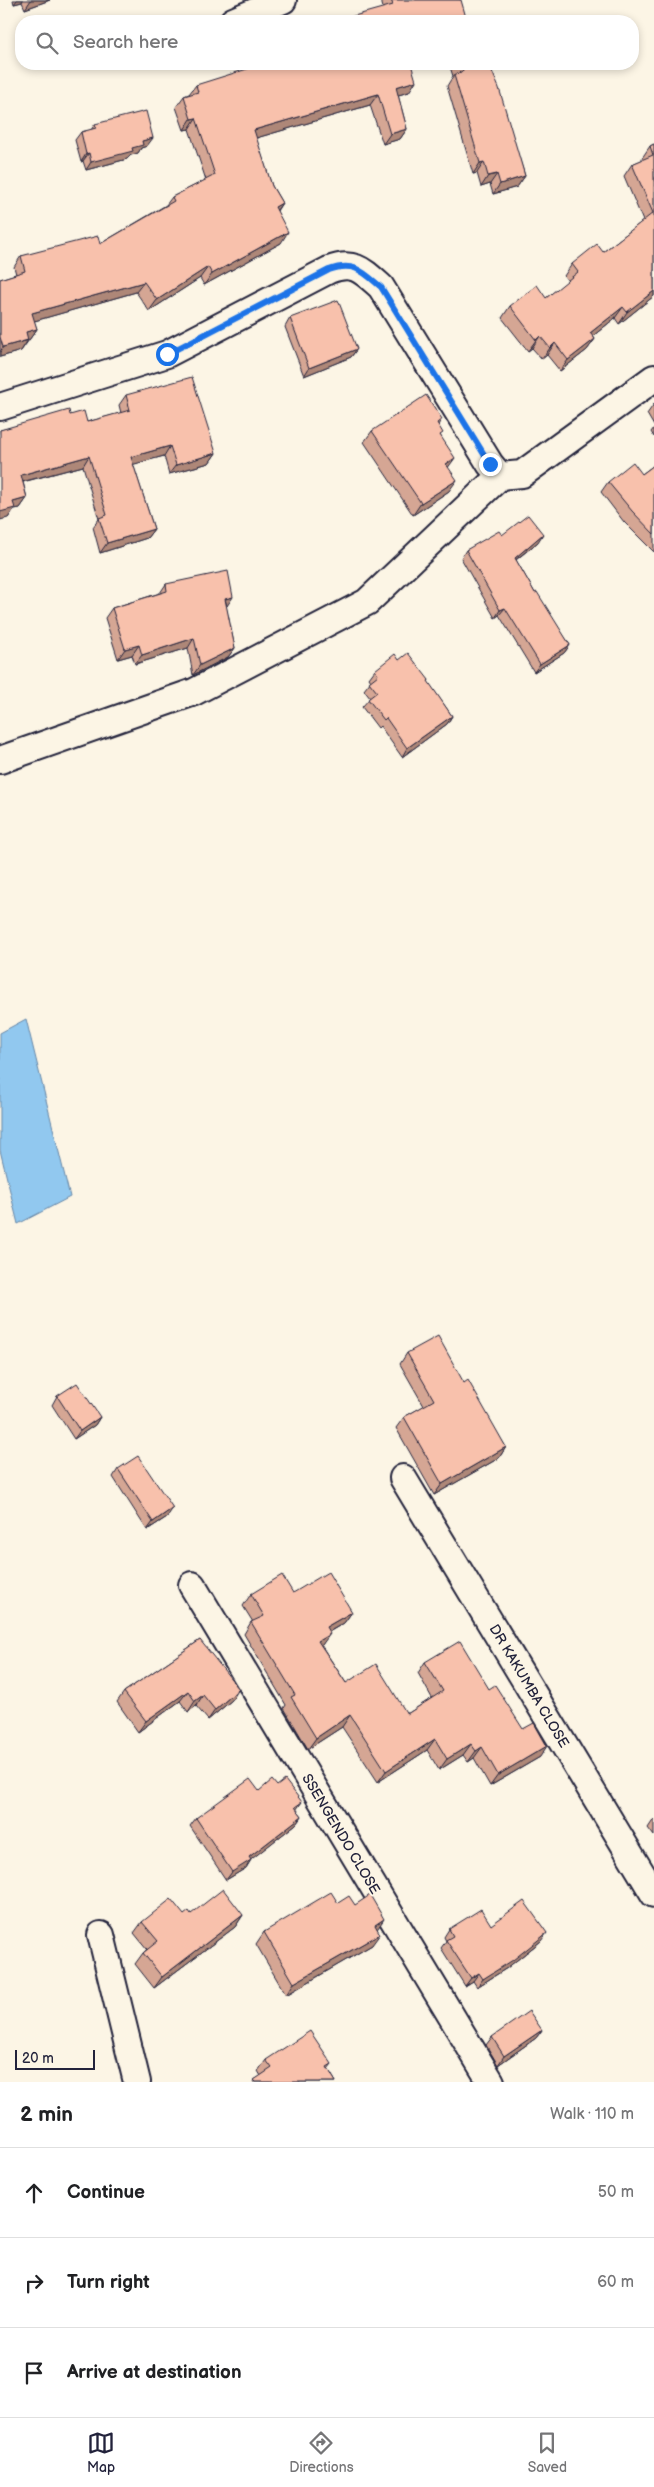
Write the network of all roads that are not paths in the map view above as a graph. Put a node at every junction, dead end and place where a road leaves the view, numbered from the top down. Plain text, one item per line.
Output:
1 (283, 0) edge
2 (247, 15) edge
3 (654, 378) edge
4 (0, 407) edge
5 (500, 476) junction
6 (0, 760) edge
7 (404, 1478) dead end
8 (192, 1585) dead end
9 (654, 1894) edge
10 (101, 1935) dead end
11 (137, 2082) edge
12 (491, 2082) edge

1 - 2 street
3 - 5 street
4 - 5 street
5 - 6 street
7 - 9 street, DR KAKUMBA CLOSE
8 - 12 street, SSENGENDO CLOSE
10 - 11 street

